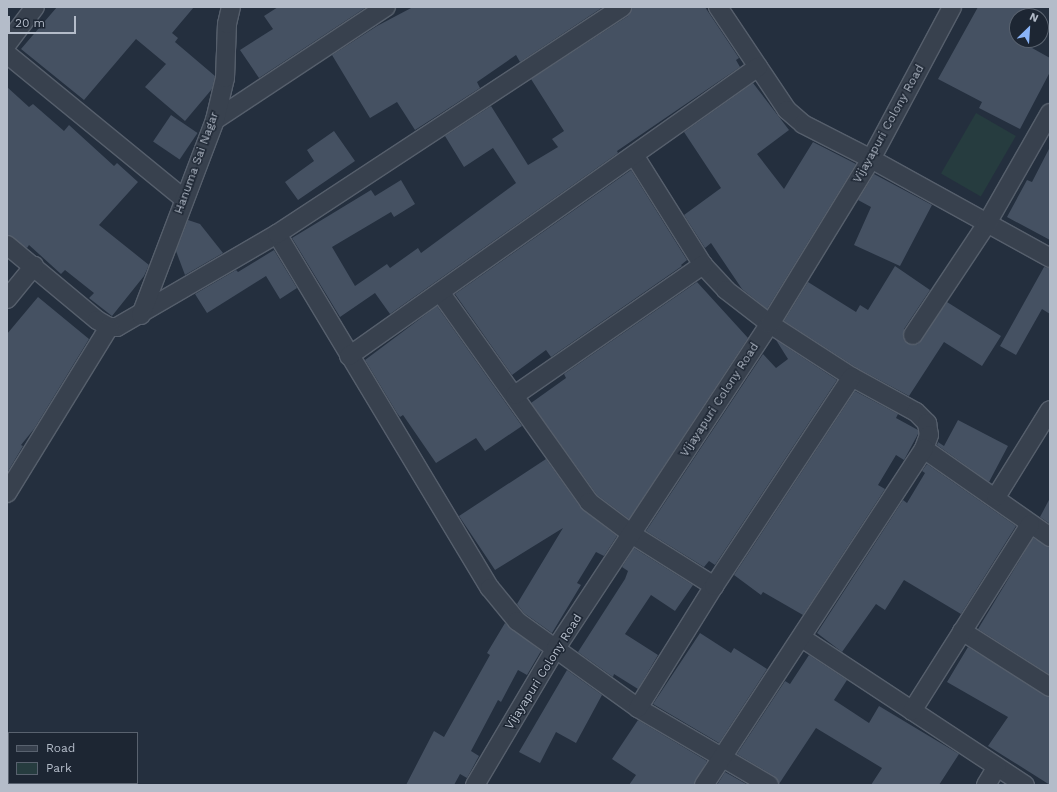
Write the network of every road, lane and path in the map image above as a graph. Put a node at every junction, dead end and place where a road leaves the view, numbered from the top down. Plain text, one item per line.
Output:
1 (35, 7) edge
2 (231, 7) edge
3 (386, 7) edge
4 (622, 7) edge
5 (718, 7) edge
6 (952, 7) edge
7 (7, 44) edge
8 (7, 54) edge
9 (758, 67) junction
10 (1050, 113) edge
11 (215, 120) junction
12 (634, 155) junction
13 (871, 159) junction
14 (184, 199) junction
15 (986, 225) junction
16 (277, 234) junction
17 (7, 245) edge
18 (1050, 258) edge
19 (703, 265) junction
20 (34, 266) junction
21 (440, 292) junction
22 (7, 299) edge
23 (141, 314) junction
24 (770, 324) junction
25 (109, 327) junction
26 (913, 335) dead end
27 (350, 356) junction
28 (852, 377) junction
29 (515, 395) junction
30 (1050, 410) edge
31 (924, 449) junction
32 (7, 493) edge
33 (996, 498) junction
34 (1030, 524) junction
35 (633, 535) junction
36 (1050, 536) edge
37 (714, 586) junction
38 (962, 631) junction
39 (802, 638) junction
40 (556, 648) junction
41 (1050, 688) edge
42 (638, 708) junction
43 (912, 711) junction
44 (723, 757) junction
45 (997, 767) junction
46 (475, 785) edge
47 (704, 785) edge
48 (769, 785) edge
49 (986, 785) edge
50 (1025, 785) edge

1 - 7 street
2 - 11 street, Hanuma Sai Nagar
3 - 11 street
4 - 16 street
5 - 9 street
6 - 13 street, Vijayapuri Colony Road
8 - 14 street
9 - 12 street
9 - 13 street
10 - 15 street
11 - 14 street, Hanuma Sai Nagar
12 - 19 street
12 - 21 street
13 - 15 street
13 - 24 street, Vijayapuri Colony Road
14 - 23 street, Hanuma Sai Nagar
15 - 18 street
15 - 26 street
16 - 23 street
16 - 27 street
17 - 20 street
19 - 24 street
19 - 29 street
20 - 22 street
20 - 25 street
21 - 27 street
21 - 29 street
23 - 25 street
24 - 28 street
24 - 35 street, Vijayapuri Colony Road
25 - 32 street
27 - 40 street
28 - 31 street
28 - 37 street
29 - 35 street
30 - 33 street
31 - 33 street
31 - 39 street
33 - 34 street
34 - 36 street
34 - 38 street
35 - 37 street
35 - 40 street, Vijayapuri Colony Road
37 - 42 street
38 - 41 street
38 - 43 street
39 - 43 street
39 - 44 street
40 - 42 street
40 - 46 street, Vijayapuri Colony Road
42 - 44 street
43 - 45 street
44 - 47 street
44 - 48 street
45 - 49 street
45 - 50 street

